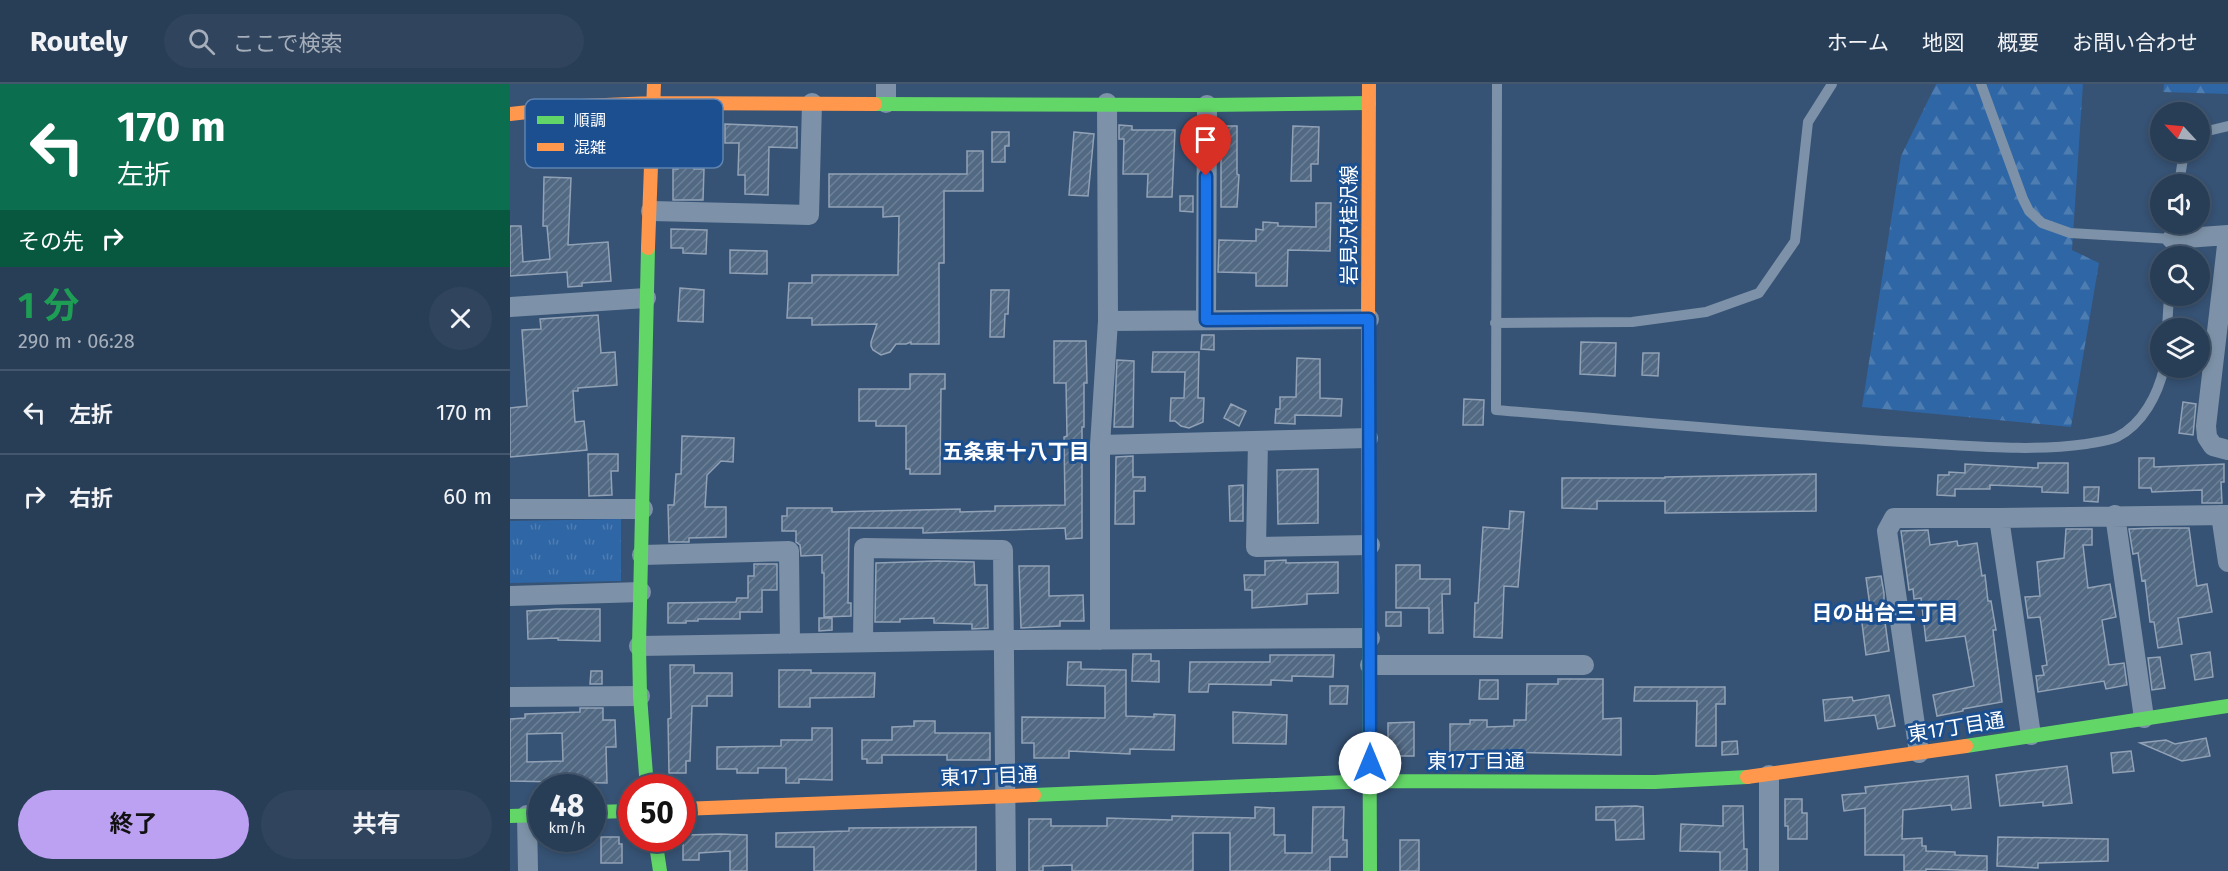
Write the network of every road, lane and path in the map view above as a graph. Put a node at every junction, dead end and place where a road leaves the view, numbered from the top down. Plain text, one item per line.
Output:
1 (654, 84) edge
2 (1369, 84) edge
3 (1497, 84) edge
4 (1832, 84) edge
5 (1981, 84) edge
6 (886, 93) edge
7 (776, 94) edge
8 (997, 94) edge
9 (653, 99) edge
10 (708, 99) edge
11 (812, 103) junction
12 (1107, 103) junction
13 (1368, 103) junction
14 (1207, 105) junction
15 (525, 112) edge
16 (510, 114) edge
17 (2228, 126) edge
18 (2210, 130) edge
19 (652, 168) edge
20 (651, 211) junction
21 (2228, 236) edge
22 (2172, 240) edge
23 (646, 298) junction
24 (510, 307) edge
25 (1369, 319) junction
26 (1206, 320) junction
27 (1108, 321) junction
28 (1495, 322) junction
29 (2162, 378) edge
30 (1368, 438) junction
31 (1258, 441) junction
32 (1100, 446) junction
33 (2228, 450) edge
34 (643, 508) junction
35 (510, 509) edge
36 (2115, 515) junction
37 (2225, 515) edge
38 (1999, 518) junction
39 (1370, 545) junction
40 (642, 555) junction
41 (2228, 562) edge
42 (641, 592) junction
43 (510, 596) edge
44 (1370, 638) junction
45 (1004, 640) junction
46 (1100, 640) junction
47 (863, 642) junction
48 (789, 644) junction
49 (639, 646) junction
50 (1370, 665) junction
51 (1584, 665) dead end
52 (640, 696) junction
53 (510, 698) edge
54 (2228, 706) edge
55 (2144, 718) junction
56 (2031, 735) junction
57 (1919, 753) junction
58 (646, 774) edge
59 (1769, 775) junction
60 (1370, 781) junction
61 (1004, 795) junction
62 (696, 808) edge
63 (526, 815) edge
64 (657, 852) edge
65 (528, 871) edge
66 (660, 871) edge
67 (1006, 871) edge
68 (1370, 871) edge
69 (1769, 871) edge

1 - 9 street
2 - 13 street, 岩見沢桂沢線
3 - 28 lane
4 - 28 lane
5 - 22 lane
6 - 8 street
6 - 11 street
7 - 10 street
7 - 11 street
8 - 12 street
11 - 20 street
12 - 14 street
12 - 27 street
13 - 14 street
13 - 25 street, 岩見沢桂沢線
14 - 26 street
15 - 16 street
17 - 18 lane
19 - 20 street
20 - 23 street
21 - 22 street
21 - 33 street
23 - 24 street
23 - 34 street
25 - 26 street
25 - 30 street, 岩見沢桂沢線
26 - 27 street
27 - 32 street
28 - 29 lane
30 - 31 street
30 - 39 street, 岩見沢桂沢線
31 - 32 street
31 - 39 street
32 - 46 street
34 - 35 street
34 - 40 street
36 - 37 street
36 - 38 street
36 - 55 street
37 - 41 street
38 - 56 street
38 - 57 street
39 - 44 street, 岩見沢桂沢線
40 - 42 street
40 - 48 street
42 - 43 street
42 - 49 street
44 - 46 street
44 - 50 street, 岩見沢桂沢線
45 - 46 street
45 - 47 street
45 - 47 street
45 - 61 street
47 - 48 street
48 - 49 street
49 - 52 street
50 - 51 street
50 - 60 street, 岩見沢桂沢線
52 - 53 street
52 - 58 street
54 - 55 street, 東17丁目通
55 - 56 street, 東17丁目通
56 - 57 street, 東17丁目通
57 - 59 street, 東17丁目通
59 - 60 street, 東17丁目通
59 - 69 street
60 - 61 street, 東17丁目通
60 - 68 street, 岩見沢桂沢線
61 - 62 street, 東17丁目通
61 - 67 street
63 - 65 street
64 - 66 street

